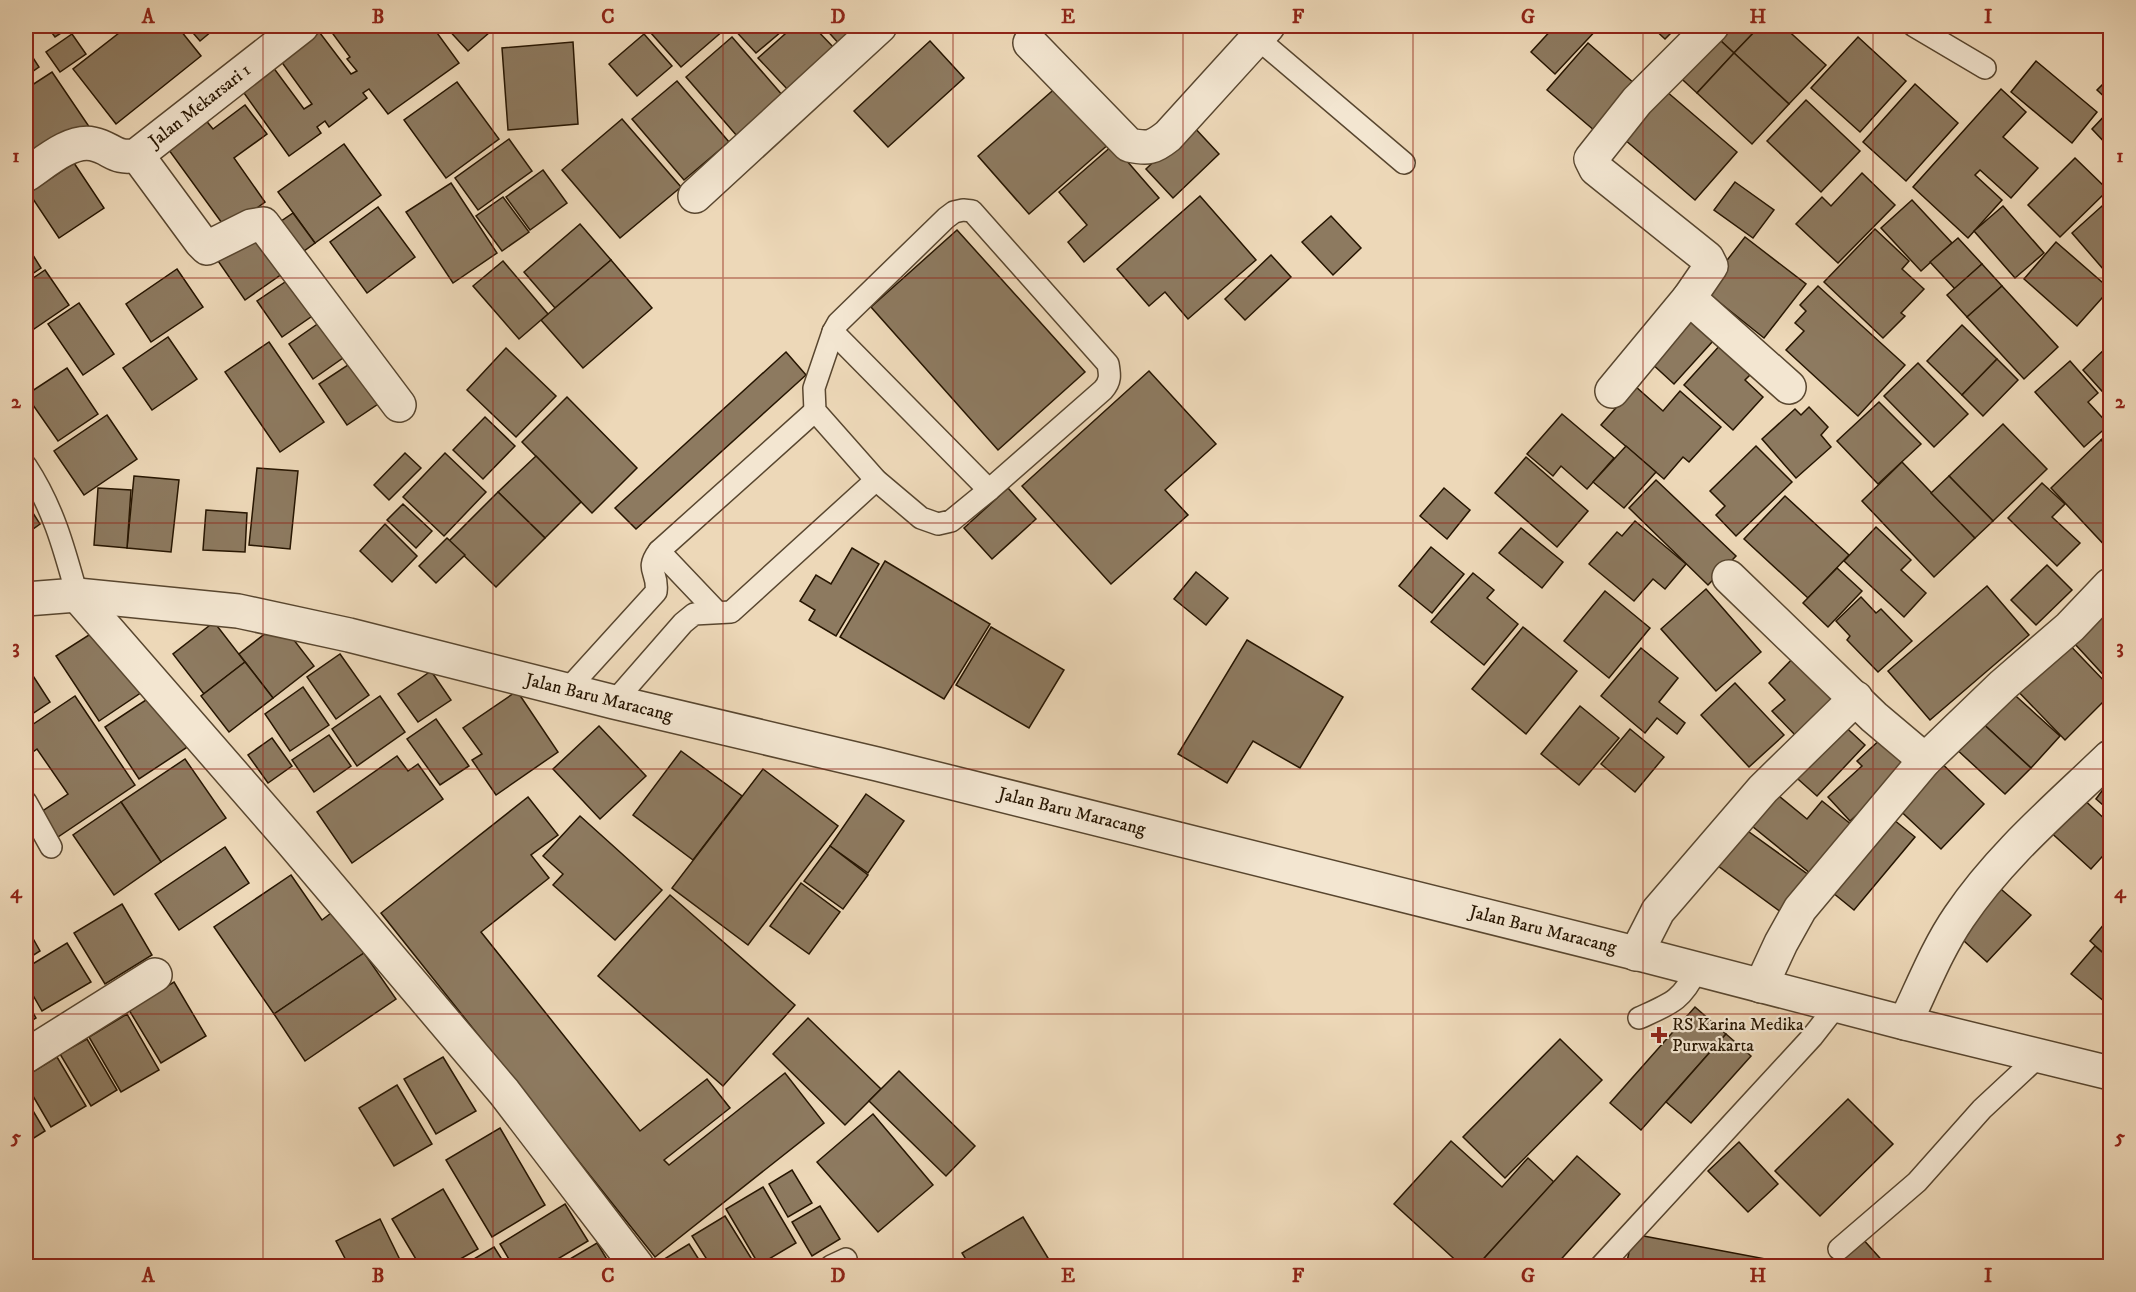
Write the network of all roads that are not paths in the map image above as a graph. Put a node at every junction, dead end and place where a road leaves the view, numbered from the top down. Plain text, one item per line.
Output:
1 (302, 26) edge
2 (880, 26) edge
3 (1712, 26) edge
4 (1914, 26) edge
5 (1263, 32) edge
6 (1030, 43) dead end
7 (1985, 68) dead end
8 (137, 154) junction
9 (1404, 163) dead end
10 (26, 175) edge
11 (695, 196) dead end
12 (1689, 298) junction
13 (833, 332) junction
14 (1789, 387) dead end
15 (1612, 391) dead end
16 (399, 405) dead end
17 (815, 411) junction
18 (26, 466) edge
19 (876, 480) junction
20 (989, 490) junction
21 (659, 551) junction
22 (1729, 577) dead end
23 (2110, 585) edge
24 (77, 595) junction
25 (26, 599) edge
26 (717, 612) junction
27 (567, 690) junction
28 (1856, 698) junction
29 (614, 702) junction
30 (2110, 757) edge
31 (1925, 760) junction
32 (26, 802) edge
33 (51, 847) dead end
34 (1636, 954) junction
35 (1697, 969) junction
36 (155, 975) dead end
37 (1761, 986) junction
38 (1837, 1005) junction
39 (1639, 1018) dead end
40 (1905, 1023) junction
41 (26, 1056) edge
42 (2039, 1056) junction
43 (2110, 1072) edge
44 (1839, 1248) dead end
45 (637, 1266) edge
46 (1601, 1266) edge

1 - 8 street, Jalan Mekarsari 1
2 - 11 street
3 - 12 street
4 - 7 lane
5 - 6 street
5 - 9 lane
8 - 10 street, Jalan Mekarsari 1
8 - 16 street
12 - 14 street
12 - 15 street
13 - 17 lane
13 - 20 lane
13 - 20 lane
17 - 19 lane
17 - 21 lane
18 - 24 lane
19 - 20 lane
19 - 26 lane
21 - 26 lane
21 - 27 lane
22 - 28 street
23 - 31 street
24 - 25 street, Jalan Baru Maracang
24 - 27 street, Jalan Baru Maracang
24 - 45 street
26 - 29 lane
27 - 29 street, Jalan Baru Maracang
28 - 31 street
28 - 34 street
29 - 34 street, Jalan Baru Maracang
30 - 40 street
31 - 37 street
32 - 33 lane
34 - 35 street, Jalan Baru Maracang
35 - 37 street, Jalan Baru Maracang
35 - 39 lane
36 - 41 street
37 - 38 street, Jalan Baru Maracang
38 - 40 street, Jalan Baru Maracang
38 - 46 lane
40 - 42 street, Jalan Baru Maracang
42 - 43 street, Jalan Baru Maracang
42 - 44 lane

